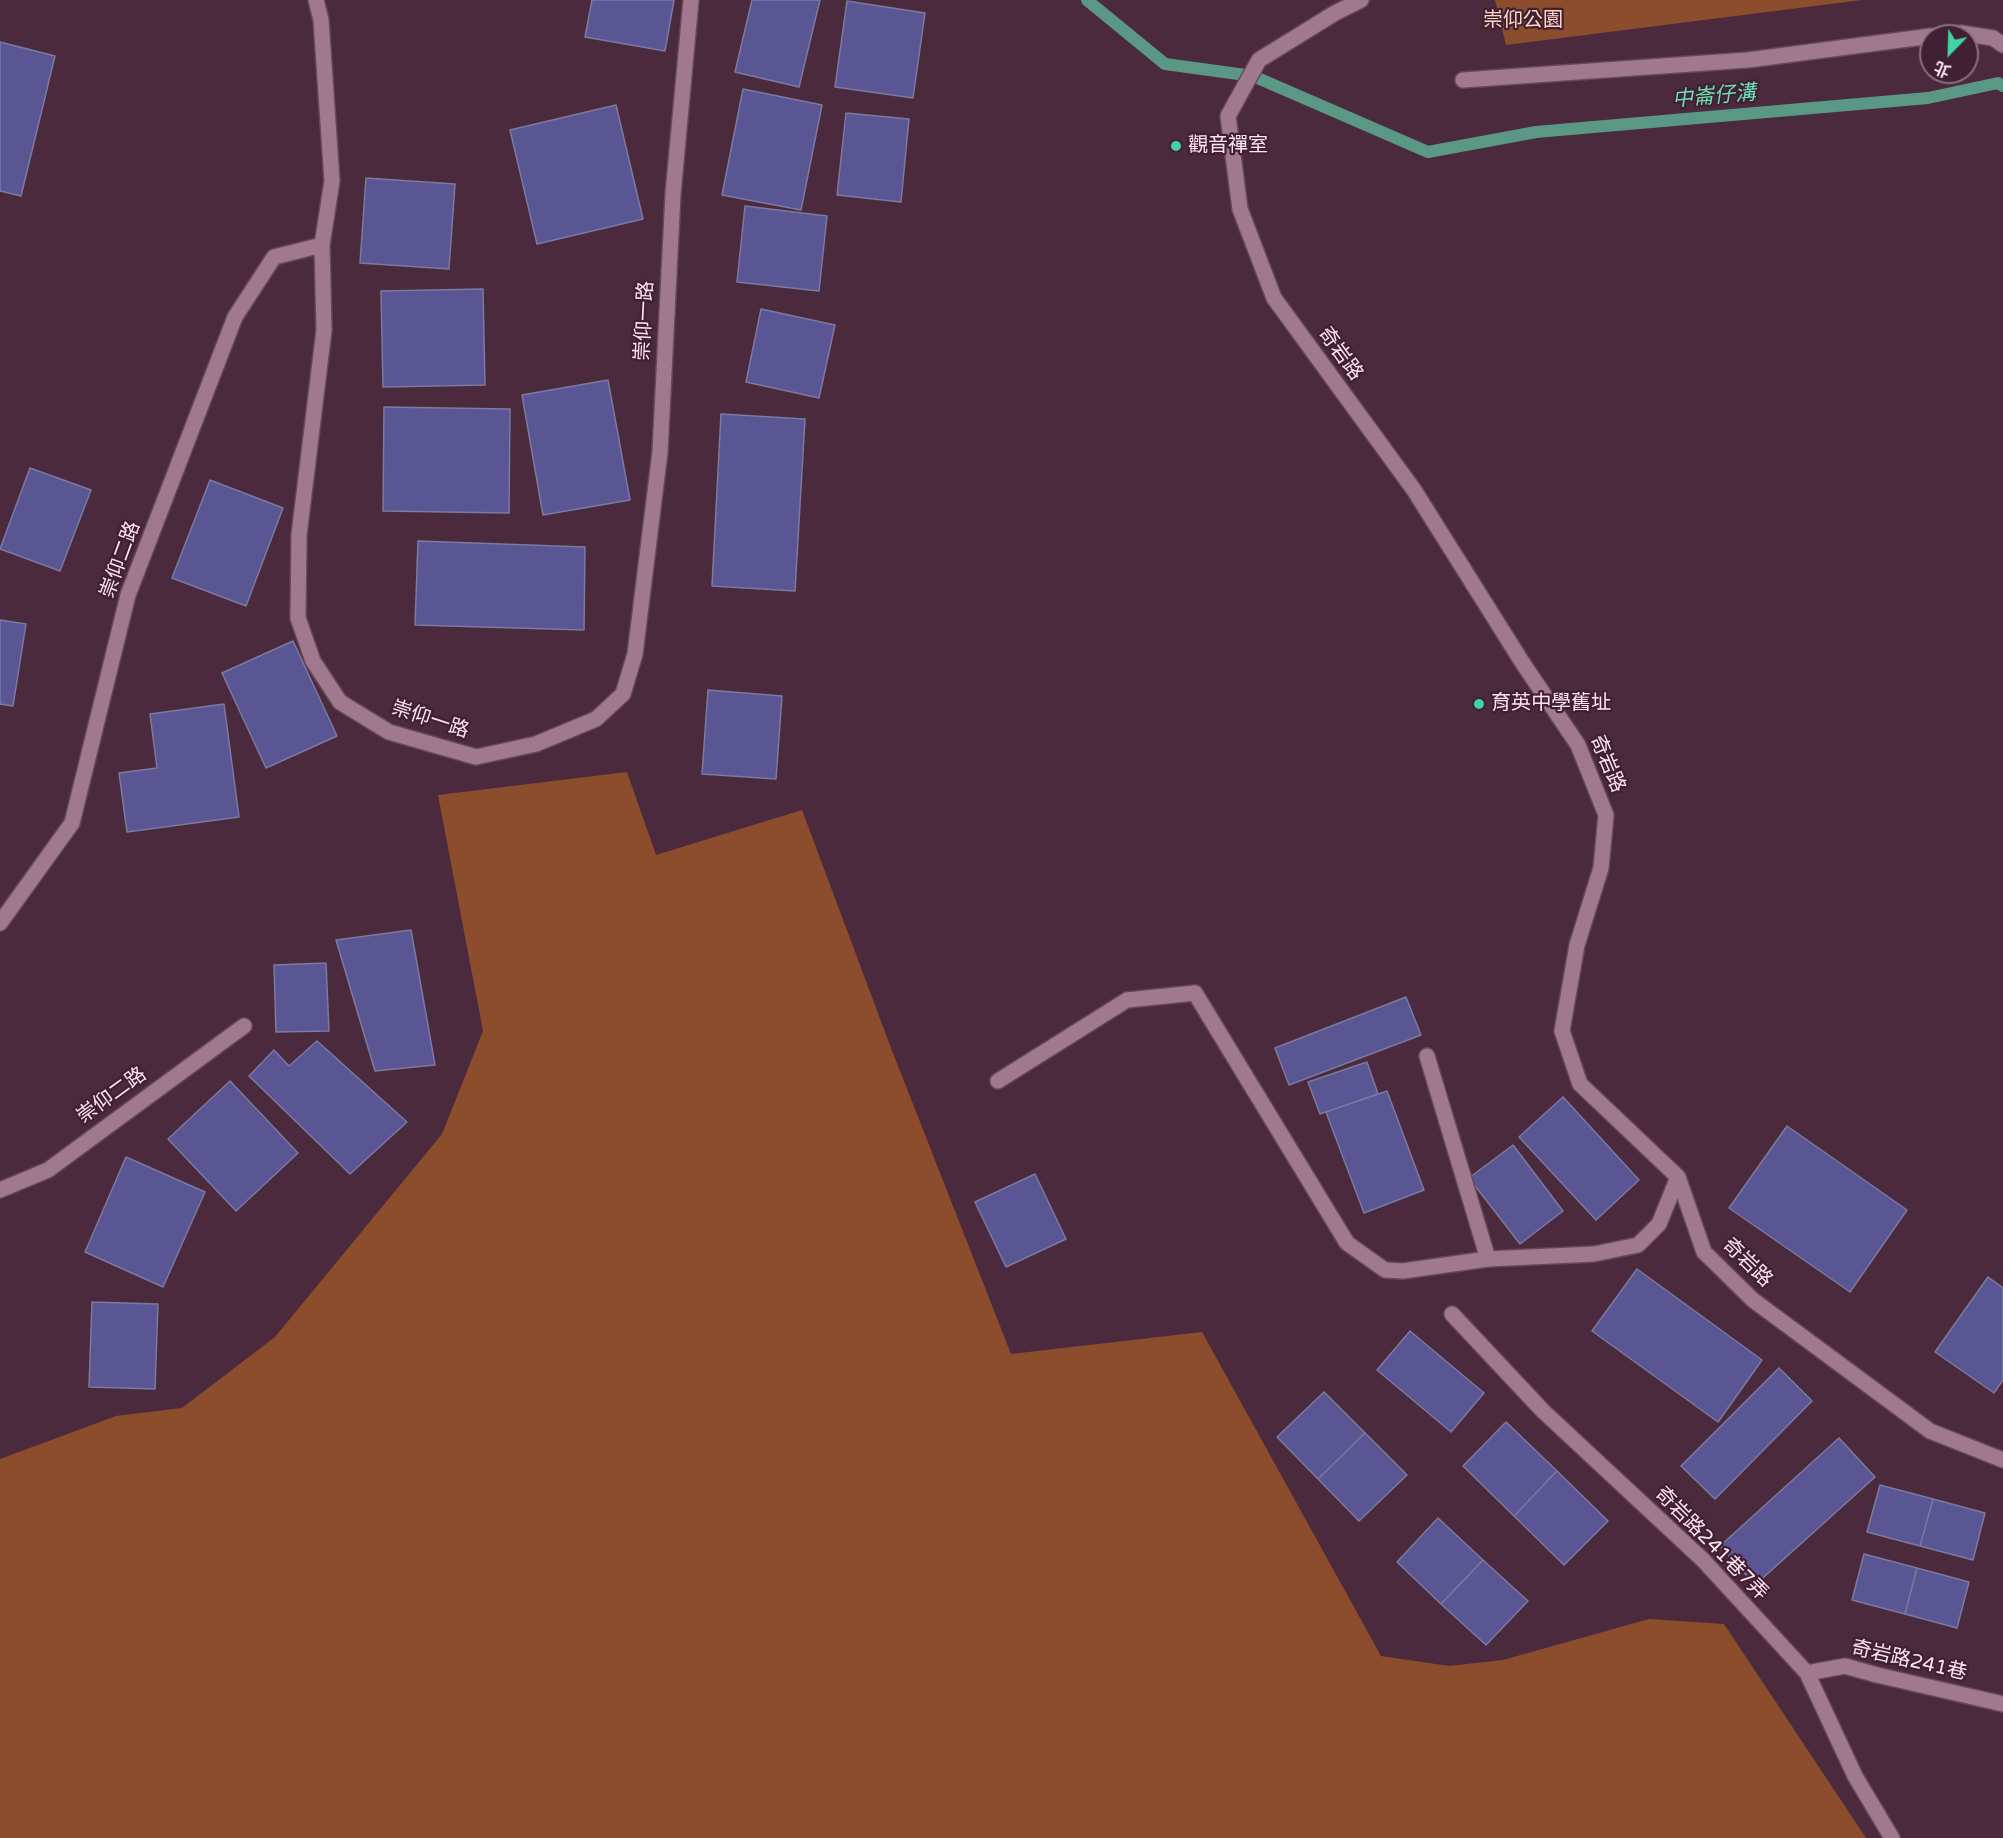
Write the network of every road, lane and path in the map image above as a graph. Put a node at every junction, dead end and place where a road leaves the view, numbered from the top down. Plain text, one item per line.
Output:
1 (316, 0) edge
2 (691, 0) edge
3 (1361, 0) edge
4 (1979, 36) edge
5 (1919, 38) edge
6 (2003, 45) edge
7 (1463, 80) dead end
8 (322, 245) junction
9 (0, 922) edge
10 (244, 1026) dead end
11 (1427, 1056) dead end
12 (998, 1081) dead end
13 (1678, 1177) junction
14 (0, 1190) edge
15 (1488, 1259) junction
16 (1452, 1314) dead end
17 (2003, 1460) edge
18 (1807, 1673) junction
19 (2003, 1704) edge
20 (1892, 1838) edge

1 - 8 street, 崇仰一路
2 - 8 street, 崇仰一路
3 - 13 street, 奇岩路
4 - 6 street
5 - 7 street
8 - 9 street, 崇仰二路
10 - 14 street, 崇仰二路
11 - 15 street
12 - 15 street
13 - 15 street
13 - 17 street, 奇岩路
16 - 18 street, 奇岩路241巷7弄
18 - 19 street, 奇岩路241巷
18 - 20 street, 奇岩路241巷7弄

